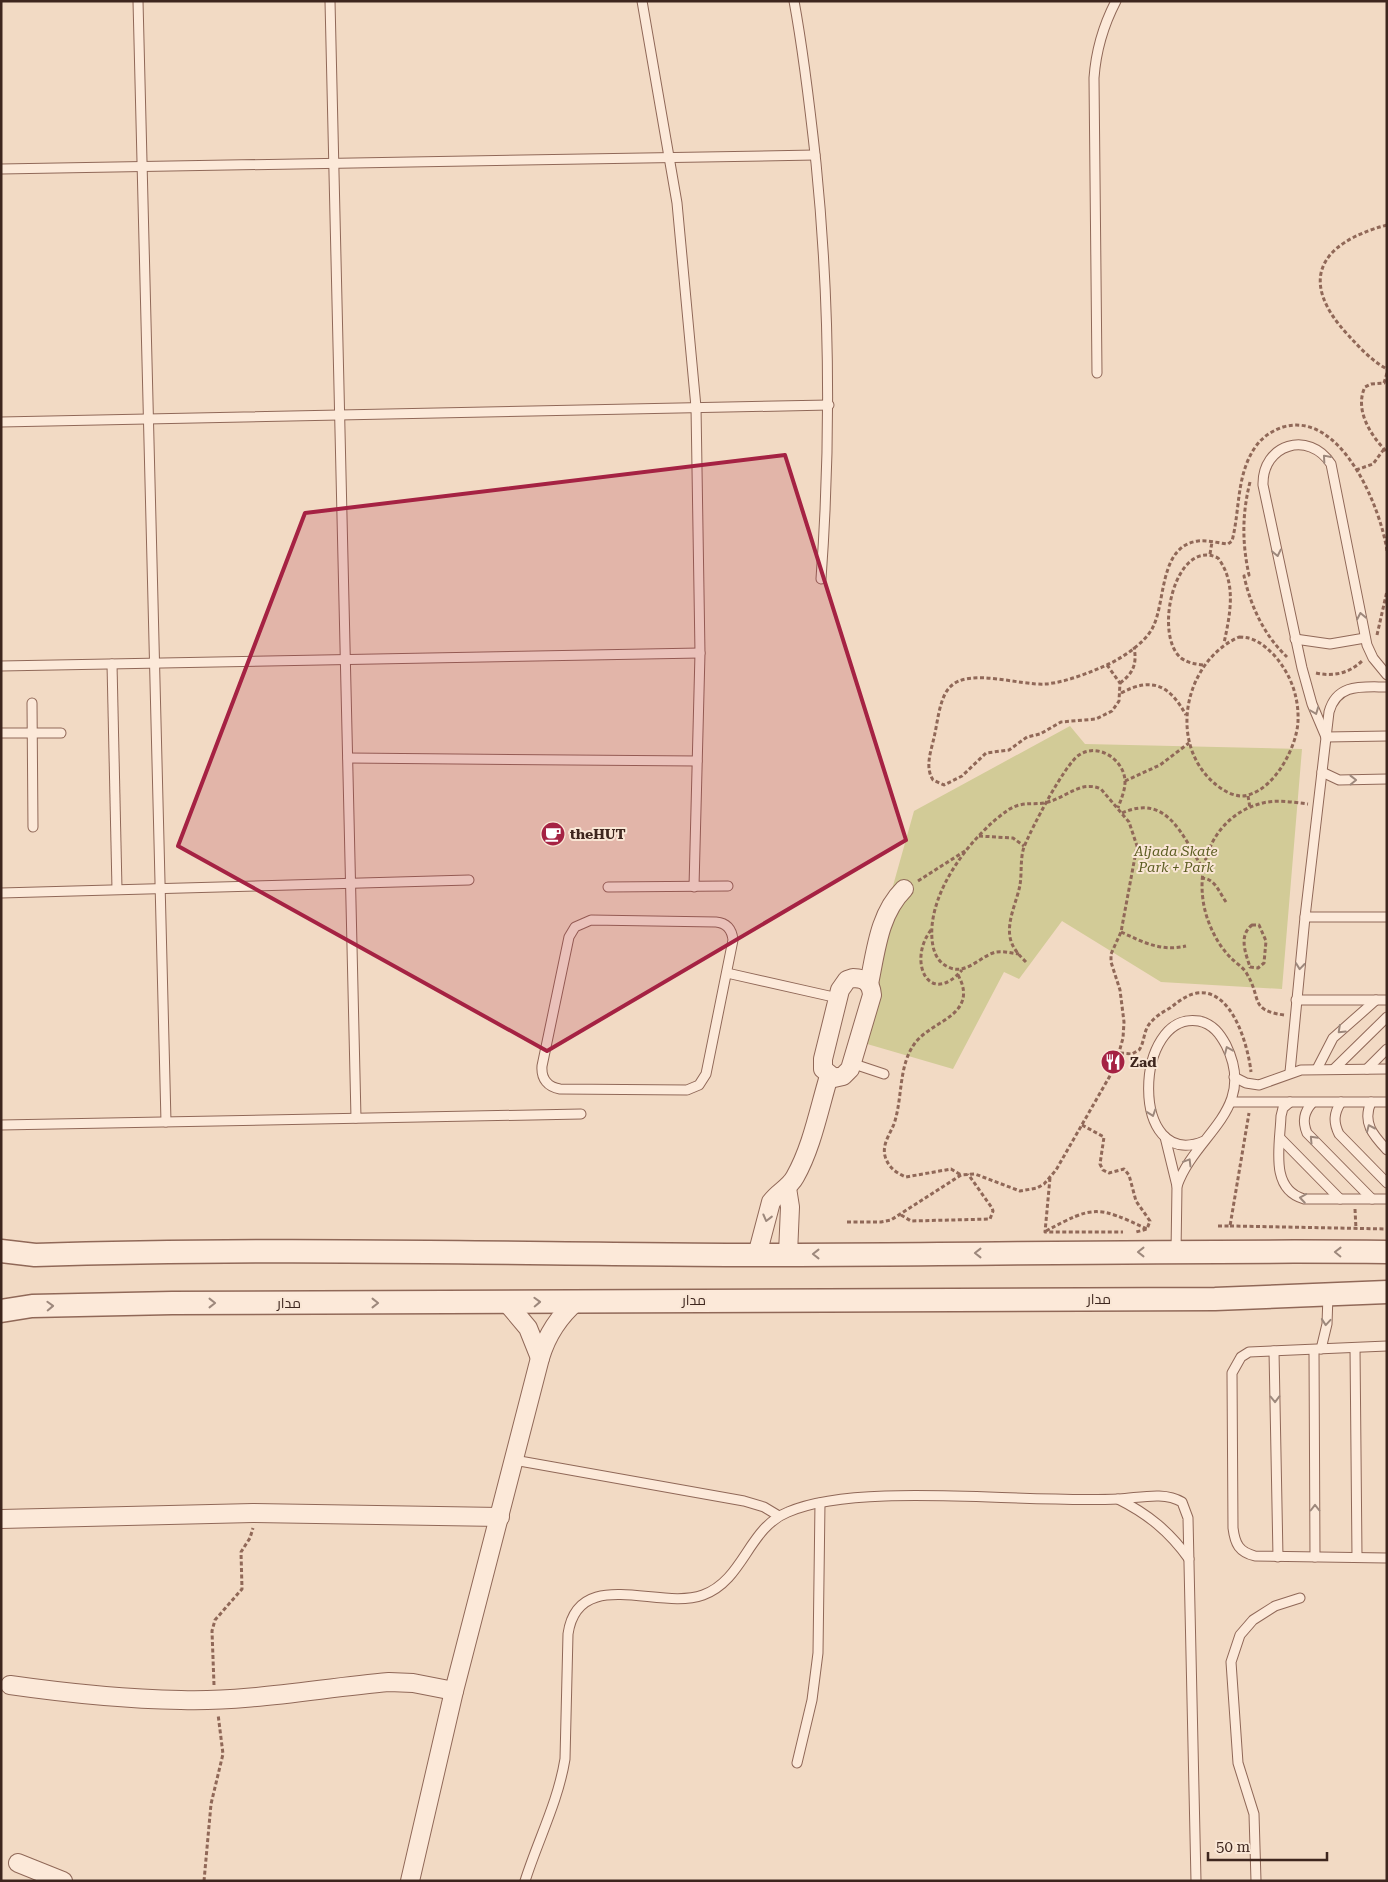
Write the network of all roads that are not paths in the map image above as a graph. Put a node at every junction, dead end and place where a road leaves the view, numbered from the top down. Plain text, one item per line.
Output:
1 (138, 1) edge
2 (330, 1) edge
3 (642, 1) edge
4 (794, 1) edge
5 (1116, 1) edge
6 (815, 155) junction
7 (669, 158) junction
8 (334, 163) junction
9 (142, 167) junction
10 (1, 169) edge
11 (1097, 373) dead end
12 (829, 405) junction
13 (696, 407) junction
14 (340, 415) junction
15 (148, 419) junction
16 (1, 422) edge
17 (822, 579) dead end
18 (1365, 638) junction
19 (1295, 639) junction
20 (700, 653) junction
21 (346, 660) junction
22 (154, 663) junction
23 (112, 664) junction
24 (1, 666) edge
25 (1387, 675) edge
26 (1387, 687) edge
27 (32, 702) dead end
28 (32, 733) junction
29 (61, 733) dead end
30 (1, 734) edge
31 (1387, 736) edge
32 (1326, 737) junction
33 (348, 758) junction
34 (697, 761) junction
35 (1322, 772) junction
36 (1387, 780) edge
37 (33, 827) dead end
38 (469, 880) dead end
39 (351, 882) junction
40 (728, 886) dead end
41 (608, 887) dead end
42 (694, 887) junction
43 (160, 888) junction
44 (117, 889) junction
45 (904, 889) road end
46 (1, 892) edge
47 (1304, 917) junction
48 (1387, 917) edge
49 (727, 973) junction
50 (869, 984) junction
51 (838, 998) junction
52 (1296, 1000) junction
53 (1376, 1000) junction
54 (1387, 1000) edge
55 (1387, 1017) edge
56 (1387, 1049) edge
57 (851, 1063) junction
58 (1317, 1069) junction
59 (1334, 1069) junction
60 (1367, 1069) junction
61 (1387, 1069) edge
62 (1290, 1072) junction
63 (884, 1074) dead end
64 (829, 1076) junction
65 (1234, 1077) junction
66 (1231, 1102) junction
67 (1290, 1102) junction
68 (1341, 1102) junction
69 (1371, 1102) junction
70 (1387, 1102) edge
71 (1312, 1103) junction
72 (582, 1114) dead end
73 (356, 1118) junction
74 (166, 1122) junction
75 (1, 1125) edge
76 (1165, 1138) junction
77 (1280, 1138) junction
78 (1204, 1141) junction
79 (1387, 1150) edge
80 (1387, 1183) edge
81 (1177, 1186) junction
82 (787, 1188) junction
83 (1387, 1198) edge
84 (1340, 1199) junction
85 (1372, 1199) junction
86 (1, 1250) edge
87 (1176, 1252) junction
88 (1387, 1252) edge
89 (788, 1254) junction
90 (757, 1255) junction
91 (1387, 1292) edge
92 (1328, 1295) junction
93 (578, 1300) junction
94 (507, 1303) junction
95 (1, 1310) edge
96 (1387, 1346) edge
97 (1354, 1348) junction
98 (1317, 1349) junction
99 (1274, 1351) junction
100 (540, 1358) junction
101 (514, 1460) junction
102 (1118, 1499) junction
103 (820, 1503) junction
104 (779, 1516) junction
105 (500, 1517) junction
106 (1, 1519) edge
107 (1278, 1557) junction
108 (1315, 1557) junction
109 (1357, 1557) junction
110 (1387, 1558) edge
111 (1189, 1560) junction
112 (1300, 1598) dead end
113 (10, 1685) dead end
114 (454, 1691) junction
115 (796, 1763) dead end
116 (18, 1863) dead end
117 (63, 1881) edge
118 (410, 1881) edge
119 (525, 1881) edge
120 (1196, 1881) edge
121 (1256, 1881) edge

1 - 9 lane
2 - 8 lane
3 - 7 lane
4 - 6 lane
5 - 11 lane
6 - 7 lane
6 - 12 lane
7 - 8 lane
7 - 13 lane
8 - 9 lane
8 - 14 lane
9 - 10 lane
9 - 15 lane
12 - 13 lane
12 - 17 lane
13 - 14 lane
13 - 20 lane
14 - 15 lane
14 - 21 lane
15 - 16 lane
15 - 22 lane
18 - 19 lane
18 -> 19 lane
18 - 25 lane
19 -> 32 lane
20 - 21 lane
20 - 34 lane
21 - 22 lane
21 - 33 lane
22 - 23 lane
22 - 43 lane
23 - 24 lane
23 - 44 lane
26 - 32 lane
27 - 28 lane
28 - 29 lane
28 - 30 lane
28 - 37 lane
31 - 32 lane
32 - 35 lane
33 - 34 lane
33 - 39 lane
34 - 42 lane
35 -> 36 lane
35 - 47 lane
38 - 39 lane
39 - 43 lane
39 - 73 lane
40 - 42 lane
41 - 42 lane
43 - 44 lane
43 - 74 lane
44 - 46 lane
45 - 50 street
47 - 48 lane
47 -> 52 lane
49 - 49 lane
49 - 51 lane
50 - 51 street
50 - 57 street
51 - 64 street
52 - 53 lane
52 - 62 lane
53 - 54 lane
53 -> 58 lane
55 - 59 lane
56 - 60 lane
57 - 63 lane
57 - 64 street
58 - 59 lane
58 - 62 lane
59 - 60 lane
60 - 61 lane
62 - 65 lane
64 - 82 street
65 - 66 lane
65 -> 76 lane
66 - 67 lane
66 - 78 lane
67 - 71 lane
67 - 77 lane
68 - 69 lane
68 - 71 lane
68 - 80 lane
69 - 70 lane
79 -> 69 lane
85 -> 71 lane
72 - 73 lane
73 - 74 lane
74 - 75 lane
76 - 78 lane
76 - 81 lane
77 - 84 lane
84 -> 77 lane
81 -> 78 lane
81 - 87 lane
82 - 89 street
82 -> 90 street
83 - 85 lane
84 - 85 lane
86 - 90 street
88 -> 87 street
87 -> 89 street
89 - 90 street
91 - 92 street, مدار
92 - 93 street, مدار
92 -> 98 lane
94 -> 93 street, مدار
93 - 100 street
95 -> 94 street, مدار
94 - 100 street
96 - 97 lane
97 - 98 lane
97 - 109 lane
98 - 99 lane
108 -> 98 lane
99 -> 107 lane
99 - 107 lane
100 - 101 street
101 - 104 lane
101 - 105 street
102 - 103 lane
102 - 111 lane
102 - 111 lane
103 - 104 lane
103 - 115 lane
104 - 119 lane
105 - 106 street
105 - 114 street
107 - 108 lane
108 - 109 lane
109 - 110 lane
111 - 120 lane
112 - 121 lane
113 - 114 street
114 - 118 street
116 - 117 street

